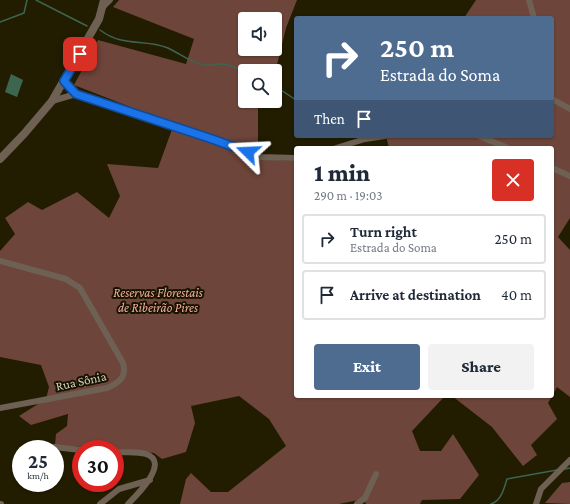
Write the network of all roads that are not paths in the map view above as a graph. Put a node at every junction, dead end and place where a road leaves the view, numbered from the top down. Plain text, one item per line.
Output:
1 (529, 0) edge
2 (106, 2) edge
3 (533, 16) edge
4 (64, 81) junction
5 (76, 94) junction
6 (554, 100) edge
7 (52, 101) junction
8 (570, 109) edge
9 (377, 138) edge
10 (484, 138) edge
11 (344, 146) edge
12 (503, 146) edge
13 (294, 158) edge
14 (0, 159) edge
15 (554, 169) edge
16 (570, 176) edge
17 (0, 261) edge
18 (0, 408) edge
19 (124, 453) edge
20 (570, 460) edge
21 (376, 474) dead end
22 (150, 480) junction
23 (100, 504) edge
24 (128, 504) edge
25 (357, 504) edge
26 (536, 504) edge

1 - 3 street
2 - 4 street
4 - 5 street
4 - 7 street
5 - 7 street
5 - 13 street
6 - 8 street
7 - 14 street
9 - 11 street
10 - 12 street
15 - 16 street
17 - 18 street, Rua Sônia
19 - 22 street
20 - 26 street
21 - 25 street
22 - 23 street
22 - 24 street

